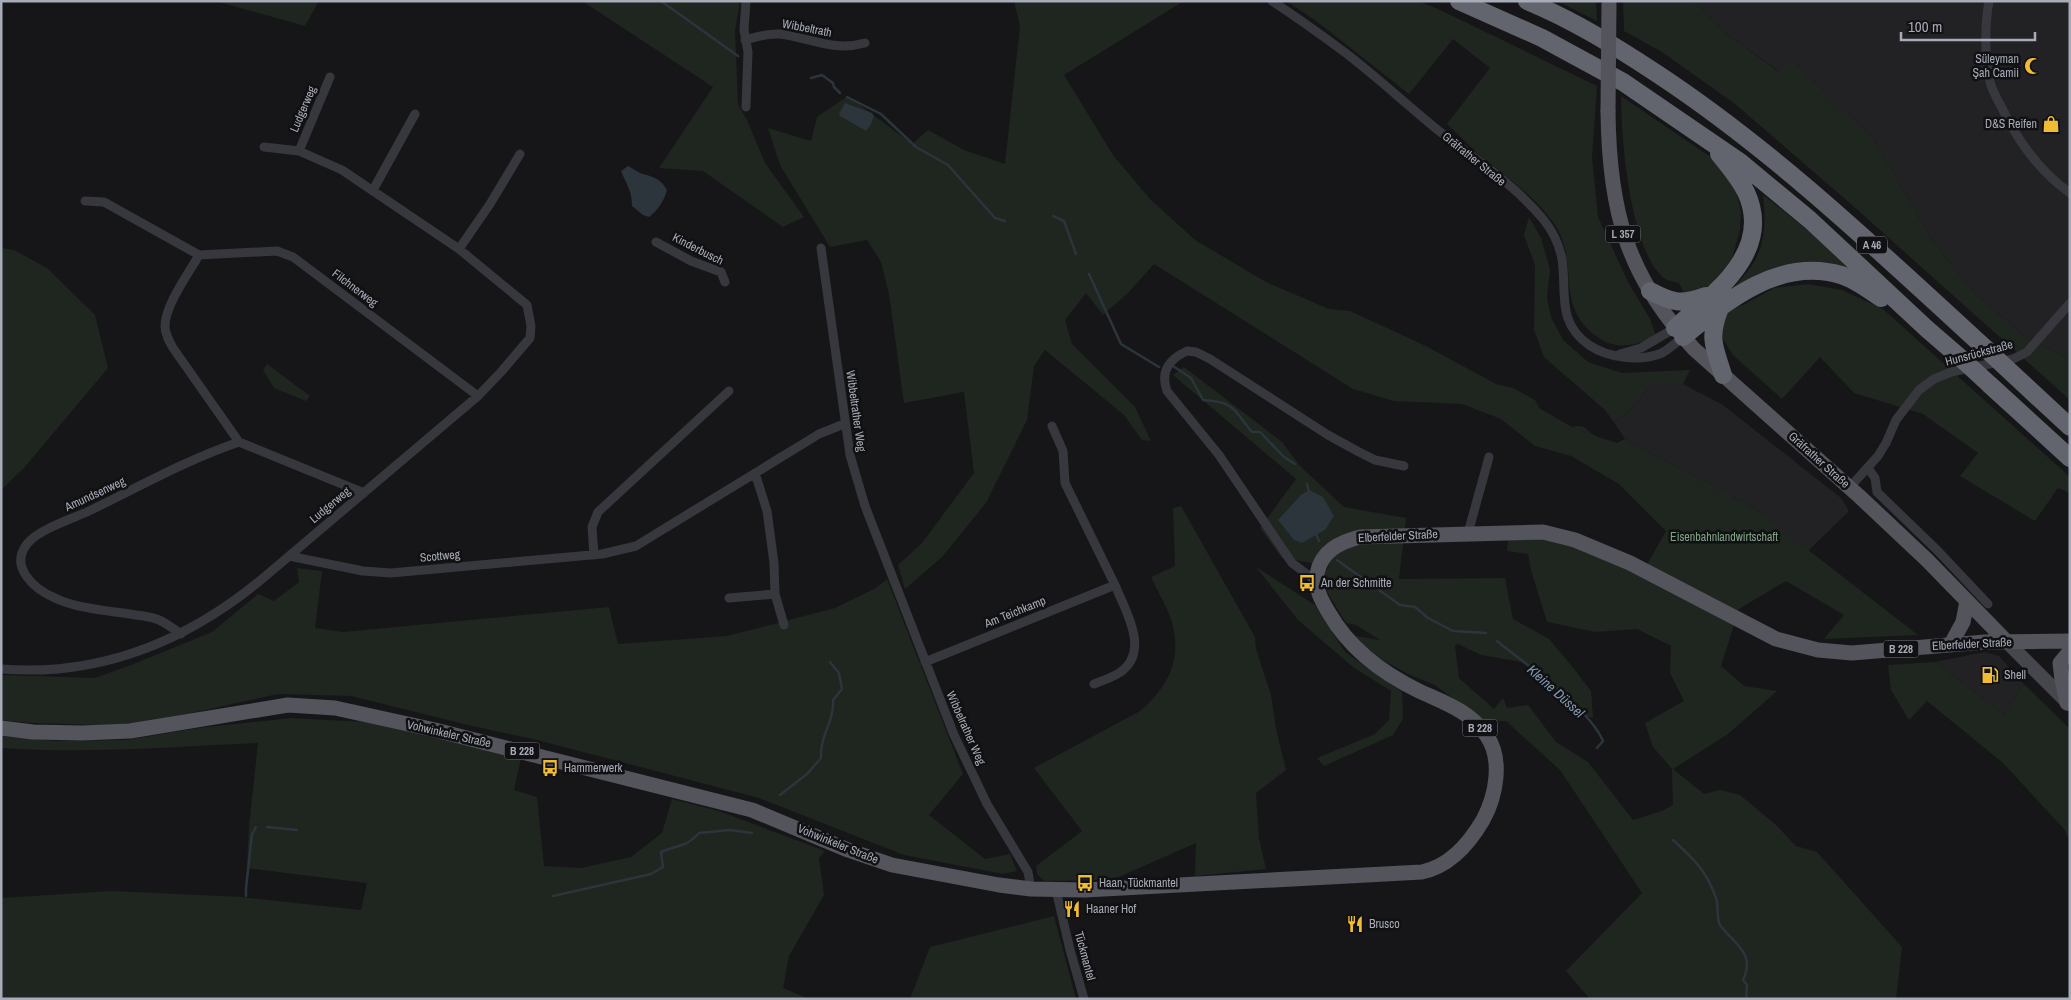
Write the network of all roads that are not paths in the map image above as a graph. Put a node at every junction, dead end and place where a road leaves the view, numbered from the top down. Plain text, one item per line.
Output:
1 (746, 1) edge
2 (1272, 1) edge
3 (1460, 1) edge
4 (1989, 1) edge
5 (1533, 3) edge
6 (1609, 3) edge
7 (745, 40) junction
8 (865, 43) dead end
9 (330, 77) dead end
10 (746, 107) dead end
11 (416, 114) dead end
12 (1706, 138) junction
13 (264, 146) dead end
14 (299, 152) junction
15 (520, 154) dead end
16 (373, 190) junction
17 (2070, 193) edge
18 (85, 201) dead end
19 (656, 242) dead end
20 (821, 248) dead end
21 (459, 249) junction
22 (199, 255) junction
23 (725, 282) dead end
24 (1650, 291) junction
25 (1716, 301) junction
26 (2070, 302) edge
27 (1927, 329) junction
28 (1679, 332) junction
29 (1612, 356) junction
30 (1723, 375) junction
31 (729, 391) dead end
32 (478, 396) junction
33 (844, 424) junction
34 (1052, 426) dead end
35 (2070, 427) edge
36 (239, 442) junction
37 (1489, 457) dead end
38 (2070, 458) edge
39 (1404, 466) dead end
40 (1868, 468) junction
41 (755, 473) junction
42 (1850, 487) junction
43 (364, 493) junction
44 (1468, 533) junction
45 (594, 555) junction
46 (289, 556) junction
47 (890, 571) joint
48 (1316, 581) junction
49 (1115, 585) junction
50 (775, 594) junction
51 (729, 598) dead end
52 (1967, 601) junction
53 (1988, 604) dead end
54 (784, 625) dead end
55 (181, 634) junction
56 (2006, 641) junction
57 (2070, 641) edge
58 (1951, 644) junction
59 (2070, 651) edge
60 (924, 662) junction
61 (1, 669) edge
62 (1094, 684) dead end
63 (2068, 704) edge
64 (1, 728) edge
65 (1031, 889) junction
66 (1056, 890) junction
67 (1084, 999) edge

1 - 7 street
2 - 29 street, Gräfrather Straße
3 - 12 highway, A 46
4 - 17 street
5 - 35 highway, A 46, bridge
6 - 24 main road, L 357, bridge
7 - 8 street, Wibbeltrath
7 - 10 street
9 - 14 street, Ludgerweg
11 - 16 street
12 - 25 highway
12 - 27 highway, A 46
13 - 14 street, Ludgerweg
14 - 16 street, Ludgerweg
15 - 21 street
16 - 21 street, Ludgerweg
18 - 22 street
19 - 23 street, Kinderbusch
20 - 33 street, Wibbeltrather Weg
21 - 32 street, Ludgerweg
22 - 32 street, Filchnerweg
22 - 36 street
24 - 25 highway
24 - 28 main road, L 357
25 - 27 highway
25 - 28 highway
25 - 30 highway
26 - 40 street, Hunsrückstraße
27 - 38 highway, A 46, bridge
28 - 29 street
28 - 29 street, Gräfrather Straße
28 - 30 main road, Gräfrather Straße / L 357
30 - 42 main road, Gräfrather Straße / L 357
31 - 45 street
32 - 43 street, Ludgerweg
33 - 41 street, Scottweg
33 - 47 street, Wibbeltrather Weg
34 - 49 street
36 - 43 street
36 - 55 street, Amundsenweg
37 - 44 street
39 - 48 street
40 - 42 street, Hunsrückstraße
40 - 53 street
41 - 45 street, Scottweg
41 - 50 street
42 - 52 main road, Gräfrather Straße / L 357
43 - 46 street, Ludgerweg
44 - 48 main road, Elberfelder Straße / B 228
44 - 58 main road, Elberfelder Straße / B 228
45 - 46 street, Scottweg
46 - 55 street, Ludgerweg
47 - 60 street, Wibbelrather Weg
48 - 66 main road, B 228
49 - 60 street, Am Teichkamp
49 - 62 street
50 - 51 street
50 - 54 street
52 - 56 main road, Gräfrather Straße / L 357
52 - 58 main road
55 - 61 street, Ludgerweg
56 - 57 main road, Elberfelder Straße / B 228
56 - 58 main road, Elberfelder Straße / B 228
56 - 63 main road, L 357
59 - 63 main road
60 - 65 street, Wibbelrather Weg
64 - 65 main road, Vohwinkeler Straße / B 228
65 - 66 main road, B 228
66 - 67 street, Tückmantel

